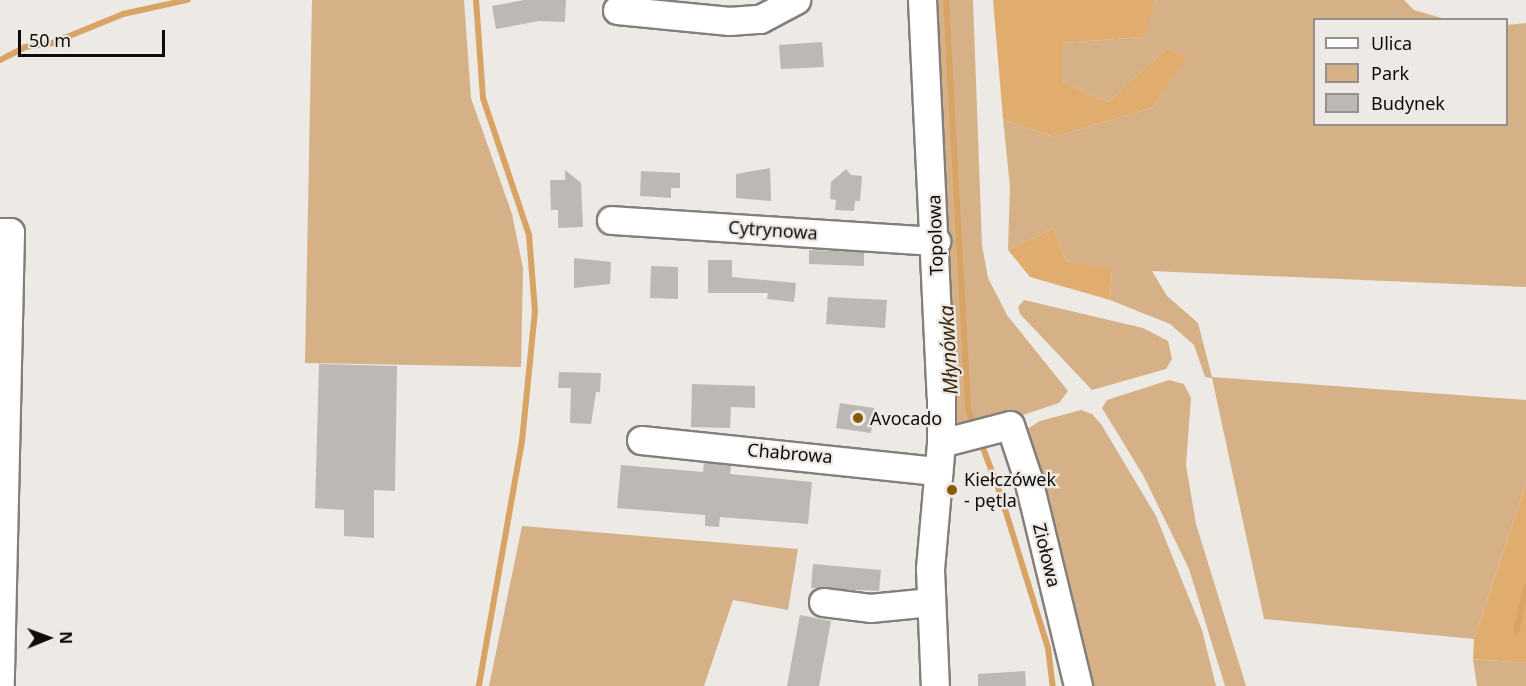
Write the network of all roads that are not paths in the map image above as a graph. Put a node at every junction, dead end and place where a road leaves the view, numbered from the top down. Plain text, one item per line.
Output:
1 (796, 0) edge
2 (922, 0) edge
3 (617, 10) dead end
4 (611, 220) dead end
5 (5, 232) edge
6 (936, 241) junction
7 (641, 440) dead end
8 (951, 442) junction
9 (938, 471) junction
10 (2, 507) edge
11 (823, 602) dead end
12 (931, 602) junction
13 (0, 686) edge
14 (935, 686) edge
15 (1078, 686) edge

1 - 3 street
2 - 6 street, Topolowa
4 - 6 street, Cytrynowa
5 - 10 street
6 - 8 street, Topolowa
7 - 9 street, Chabrowa
8 - 9 street, Topolowa
8 - 15 street, Ziołowa
9 - 12 street, Topolowa
10 - 13 street
11 - 12 street
12 - 14 street, Topolowa

